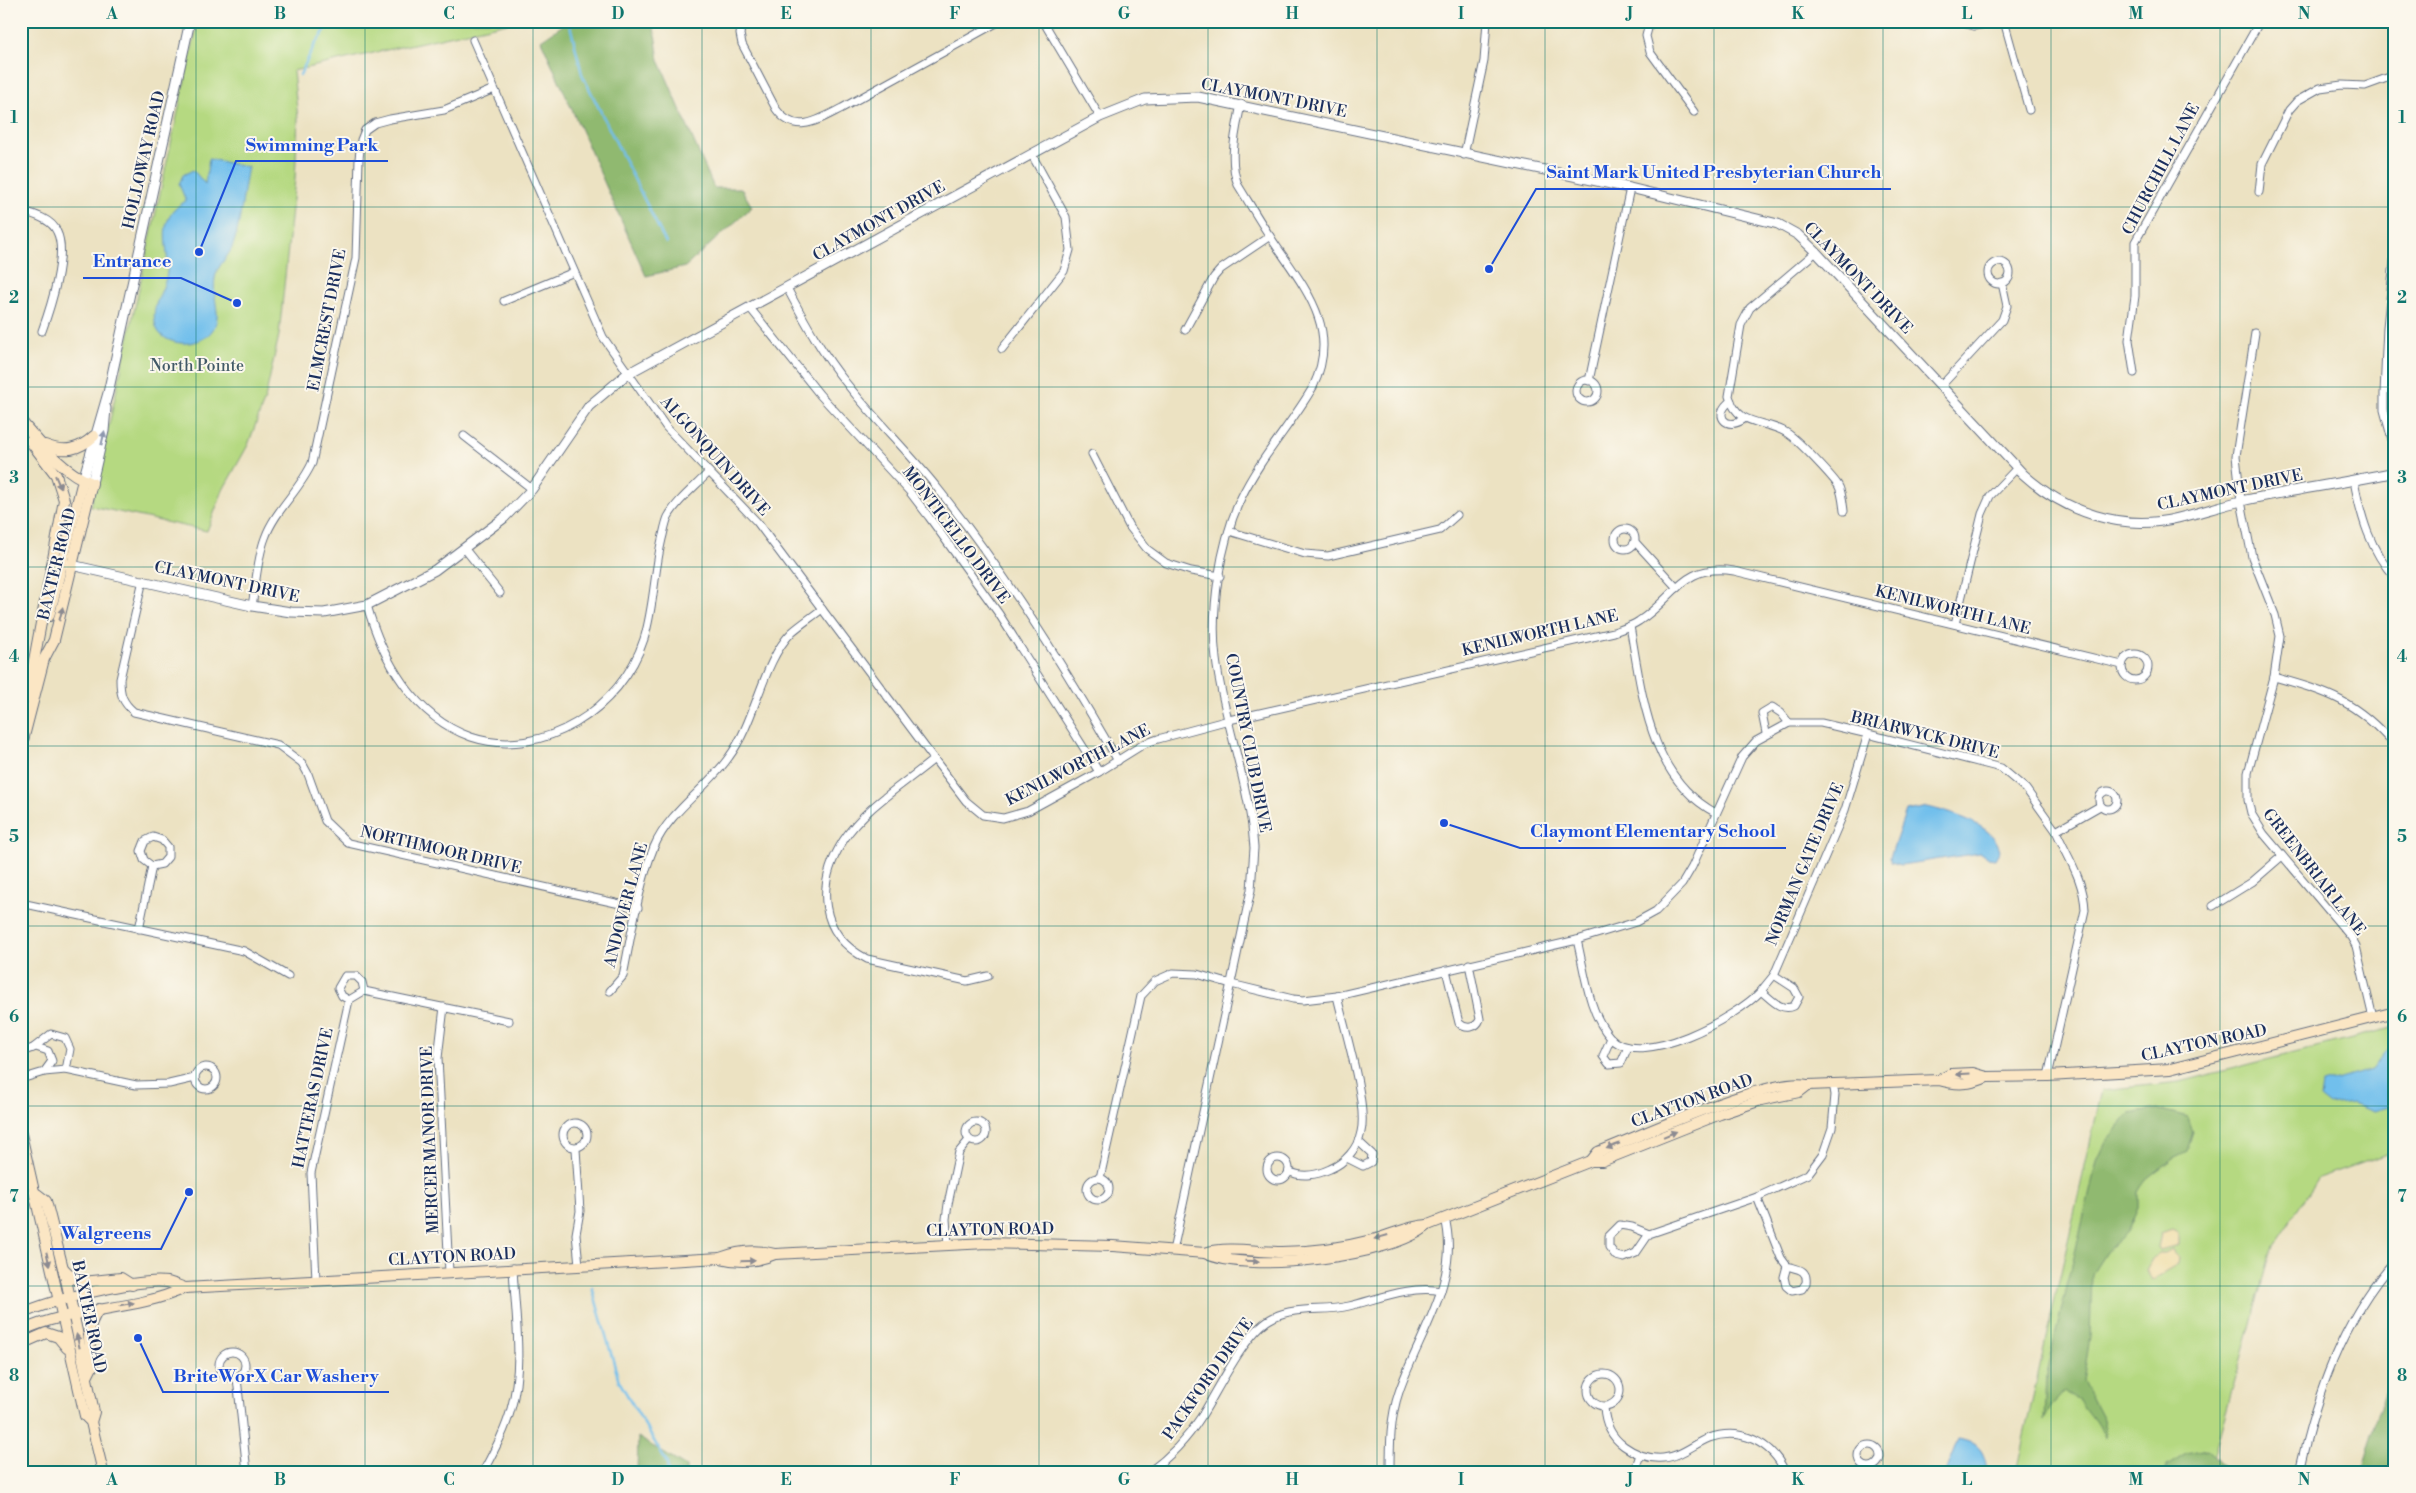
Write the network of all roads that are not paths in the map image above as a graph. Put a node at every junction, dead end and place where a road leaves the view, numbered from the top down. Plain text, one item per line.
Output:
1 (190, 21) edge
2 (743, 21) edge
3 (1000, 21) edge
4 (1044, 21) edge
5 (1487, 21) edge
6 (1650, 21) edge
7 (1955, 21) edge
8 (2004, 21) edge
9 (2260, 21) edge
10 (474, 40) dead end
11 (2395, 75) edge
12 (494, 89) junction
13 (1241, 104) junction
14 (2029, 110) dead end
15 (1694, 112) dead end
16 (1100, 117) junction
17 (1032, 155) junction
18 (1464, 155) junction
19 (1630, 188) junction
20 (2259, 192) dead end
21 (21, 211) edge
22 (1270, 236) junction
23 (1816, 252) junction
24 (2395, 252) edge
25 (574, 272) junction
26 (2002, 283) dead end
27 (787, 288) junction
28 (504, 301) dead end
29 (750, 308) junction
30 (2391, 327) edge
31 (1185, 330) dead end
32 (42, 331) dead end
33 (2255, 333) dead end
34 (1002, 350) dead end
35 (2134, 373) dead end
36 (626, 374) junction
37 (1589, 381) dead end
38 (1941, 386) junction
39 (108, 393) junction
40 (1731, 401) junction
41 (1744, 419) junction
42 (21, 421) edge
43 (21, 427) edge
44 (94, 436) junction
45 (464, 436) dead end
46 (39, 443) junction
47 (2395, 451) edge
48 (1092, 454) dead end
49 (2017, 468) junction
50 (709, 472) junction
51 (2395, 472) edge
52 (2354, 481) junction
53 (87, 482) junction
54 (532, 489) junction
55 (2241, 501) junction
56 (1844, 511) dead end
57 (1457, 515) dead end
58 (1229, 531) junction
59 (1636, 543) dead end
60 (464, 548) junction
61 (67, 564) junction
62 (1220, 576) junction
63 (2395, 578) edge
64 (143, 580) junction
65 (1677, 588) junction
66 (500, 593) dead end
67 (367, 605) junction
68 (252, 606) junction
69 (822, 609) junction
70 (1955, 624) junction
71 (1630, 626) junction
72 (2122, 665) dead end
73 (2274, 677) junction
74 (31, 706) junction
75 (1229, 720) junction
76 (1788, 723) junction
77 (1766, 733) junction
78 (1868, 734) junction
79 (2395, 746) edge
80 (21, 748) edge
81 (934, 759) junction
82 (1118, 761) junction
83 (1099, 772) junction
84 (2100, 806) dead end
85 (1716, 812) junction
86 (992, 818) joint
87 (2056, 831) junction
88 (2282, 856) junction
89 (152, 866) junction
90 (21, 903) edge
91 (2213, 906) dead end
92 (638, 908) junction
93 (139, 929) junction
94 (1577, 940) junction
95 (1469, 964) junction
96 (1446, 970) junction
97 (1774, 975) junction
98 (288, 976) dead end
99 (988, 976) dead end
100 (1231, 984) junction
101 (364, 991) junction
102 (610, 991) dead end
103 (1761, 991) junction
104 (1337, 996) junction
105 (349, 1000) junction
106 (444, 1007) junction
107 (2395, 1012) edge
108 (2373, 1018) junction
109 (509, 1021) dead end
110 (1611, 1038) junction
111 (1628, 1047) junction
112 (33, 1048) junction
113 (21, 1052) edge
114 (66, 1070) junction
115 (44, 1072) junction
116 (2048, 1076) junction
117 (195, 1078) dead end
118 (21, 1079) edge
119 (1832, 1083) junction
120 (21, 1134) edge
121 (969, 1140) dead end
122 (1358, 1140) junction
123 (576, 1149) dead end
124 (1347, 1158) junction
125 (1289, 1171) dead end
126 (1100, 1178) dead end
127 (36, 1194) junction
128 (1756, 1197) junction
129 (1445, 1218) junction
130 (1649, 1234) junction
131 (948, 1245) junction
132 (1173, 1252) junction
133 (2395, 1260) edge
134 (579, 1265) junction
135 (1787, 1266) dead end
136 (513, 1268) junction
137 (63, 1269) junction
138 (449, 1272) junction
139 (316, 1280) junction
140 (132, 1285) junction
141 (185, 1288) junction
142 (1441, 1291) junction
143 (70, 1298) junction
144 (59, 1302) junction
145 (99, 1309) junction
146 (73, 1313) junction
147 (21, 1314) edge
148 (62, 1315) junction
149 (21, 1331) edge
150 (21, 1344) edge
151 (71, 1352) junction
152 (87, 1377) junction
153 (237, 1378) dead end
154 (1604, 1407) junction
155 (91, 1422) junction
156 (1640, 1455) junction
157 (103, 1472) edge
158 (247, 1472) edge
159 (484, 1472) edge
160 (1149, 1472) edge
161 (1390, 1472) edge
162 (1634, 1472) edge
163 (1784, 1472) edge
164 (2300, 1472) edge

1 - 39 street, HOLLOWAY ROAD
2 - 3 street
4 - 16 street
5 - 18 street
6 - 15 street
7 - 8 street
8 - 14 street
9 - 35 street, CHURCHILL LANE
10 - 12 street, ALGONQUIN DRIVE
11 - 20 street
12 - 25 street, ALGONQUIN DRIVE
12 - 68 street, ELMCREST DRIVE
13 - 16 street, CLAYMONT DRIVE
13 - 18 street, CLAYMONT DRIVE
13 - 22 street, COUNTRY CLUB DRIVE
16 - 17 street, CLAYMONT DRIVE
17 - 27 street, CLAYMONT DRIVE
17 - 34 street
18 - 19 street, CLAYMONT DRIVE
19 - 23 street, CLAYMONT DRIVE
19 - 37 street
21 - 32 street
22 - 31 street
22 - 58 street, COUNTRY CLUB DRIVE
23 - 38 street, CLAYMONT DRIVE
23 - 40 street
24 - 30 street
25 - 28 street
25 - 36 street, ALGONQUIN DRIVE
26 - 38 street
27 - 29 street, CLAYMONT DRIVE
27 - 82 street, MONTICELLO DRIVE
29 - 36 street, CLAYMONT DRIVE
29 - 83 street, MONTICELLO DRIVE
30 - 47 street
33 - 55 street, GREENBRIAR LANE
36 - 50 street, ALGONQUIN DRIVE
36 - 54 street, CLAYMONT DRIVE
38 - 49 street, CLAYMONT DRIVE
39 - 44 street, HOLLOWAY ROAD
53 -> 39 street, HOLLOWAY ROAD
40 - 41 street
40 - 41 street
41 - 56 street
42 - 46 main road
43 -> 74 main road
44 - 46 main road
44 - 53 street, HOLLOWAY ROAD
45 - 54 street
46 - 53 main road
48 - 62 street
49 - 55 street, CLAYMONT DRIVE
49 - 70 street
50 - 67 street
50 - 69 street, ALGONQUIN DRIVE
51 - 52 street, CLAYMONT DRIVE
52 - 55 street, CLAYMONT DRIVE
52 - 63 street
53 - 61 main road, BAXTER ROAD
54 - 60 street, CLAYMONT DRIVE
55 - 73 street, GREENBRIAR LANE
57 - 58 street
58 - 62 street, COUNTRY CLUB DRIVE
59 - 65 street
60 - 66 street
60 - 67 street, CLAYMONT DRIVE
61 - 64 street, CLAYMONT DRIVE
61 - 74 main road, BAXTER ROAD
62 - 75 street, COUNTRY CLUB DRIVE
64 - 68 street, CLAYMONT DRIVE
64 - 92 street, NORTHMOOR DRIVE
65 - 70 street, KENILWORTH LANE
65 - 71 street, KENILWORTH LANE
67 - 68 street, CLAYMONT DRIVE
69 - 81 street, ALGONQUIN DRIVE
69 - 92 street, ANDOVER LANE
70 - 72 street, KENILWORTH LANE
71 - 75 street, KENILWORTH LANE
71 - 85 street
73 - 79 street
73 - 88 street, GREENBRIAR LANE
74 - 80 main road, BAXTER ROAD
75 - 82 street, KENILWORTH LANE
75 - 100 street, COUNTRY CLUB DRIVE
76 - 77 street, BRIARWYCK DRIVE
76 - 77 street
76 - 78 street, BRIARWYCK DRIVE
77 - 85 street, BRIARWYCK DRIVE
78 - 87 street, BRIARWYCK DRIVE
78 - 97 street, NORMAN GATE DRIVE
81 - 86 street, ALGONQUIN DRIVE
81 - 99 street
82 - 83 street, KENILWORTH LANE
83 - 86 street, KENILWORTH LANE
84 - 87 street
85 - 94 street, BRIARWYCK DRIVE
87 - 116 street, BRIARWYCK DRIVE
88 - 91 street
88 - 108 street, GREENBRIAR LANE
89 - 89 street
89 - 93 street
90 - 93 street
92 - 102 street, ANDOVER LANE
93 - 98 street
94 - 95 street, BRIARWYCK DRIVE
94 - 110 street
95 - 96 street, BRIARWYCK DRIVE
95 - 96 street
96 - 104 street, BRIARWYCK DRIVE
97 - 103 street, NORMAN GATE DRIVE
97 - 103 street
100 - 104 street, BRIARWYCK DRIVE
100 - 126 street, BRIARWYCK DRIVE
100 - 132 street, COUNTRY CLUB DRIVE
101 - 105 street
101 - 105 street
101 - 106 street
103 - 111 street, NORMAN GATE DRIVE
104 - 122 street
105 - 139 street, HATTERAS DRIVE
106 - 109 street
106 - 138 street, MERCER MANOR DRIVE
107 - 108 main road, CLAYTON ROAD
108 - 116 main road, CLAYTON ROAD
110 - 111 street
110 - 111 street
112 - 113 street
112 - 114 street
112 - 115 street
114 - 115 street
114 - 117 street
115 - 118 street
116 - 119 main road, CLAYTON ROAD
119 - 128 street
119 - 129 main road, CLAYTON ROAD
120 - 127 main road, BAXTER ROAD
121 - 131 street
122 - 124 street
122 - 124 street
123 - 134 street
124 - 125 street
127 - 137 main road, BAXTER ROAD
127 -> 144 main road, BAXTER ROAD
128 - 130 street
128 - 135 street
129 - 132 main road, CLAYTON ROAD
129 - 142 street
130 - 130 street
131 - 132 main road, CLAYTON ROAD
131 - 134 main road, CLAYTON ROAD
133 - 164 street
134 - 136 main road, CLAYTON ROAD
136 - 138 main road, CLAYTON ROAD
136 - 159 street
137 - 140 main road
137 - 143 main road, BAXTER ROAD
138 - 139 main road, CLAYTON ROAD
139 - 141 main road, CLAYTON ROAD
140 - 141 main road, CLAYTON ROAD
140 - 143 main road, CLAYTON ROAD
145 -> 141 main road, CLAYTON ROAD
142 - 160 street, PACKFORD DRIVE
142 - 161 street
143 - 144 main road, CLAYTON ROAD
143 - 146 main road, BAXTER ROAD
144 - 147 main road, CLAYTON ROAD
144 - 148 main road, BAXTER ROAD
145 - 146 main road, CLAYTON ROAD
145 - 152 main road
146 - 148 main road, CLAYTON ROAD
152 -> 146 main road, BAXTER ROAD
148 - 149 main road, CLAYTON ROAD
148 - 151 main road, BAXTER ROAD
150 - 151 main road
151 - 155 main road, BAXTER ROAD
152 - 155 main road, BAXTER ROAD
153 - 158 street
154 - 154 street
154 - 156 street
155 - 157 main road, BAXTER ROAD
156 - 162 street
156 - 163 street

